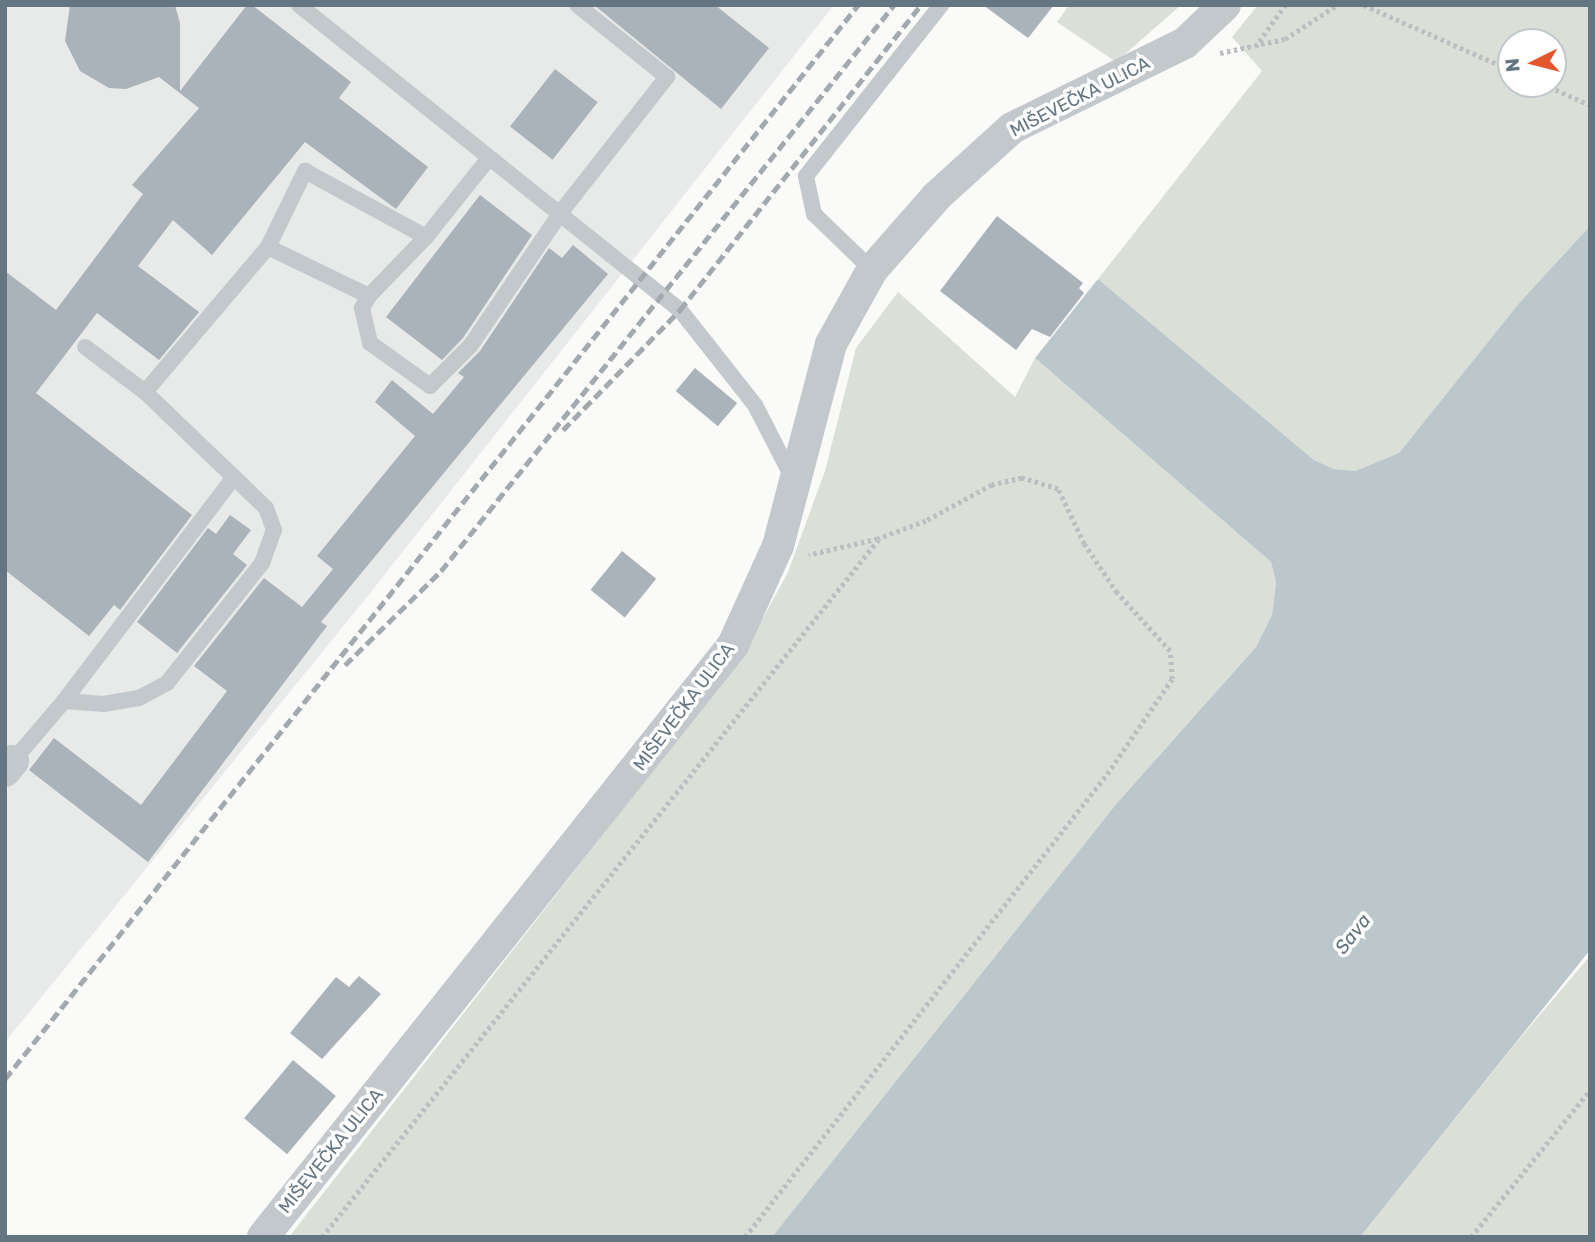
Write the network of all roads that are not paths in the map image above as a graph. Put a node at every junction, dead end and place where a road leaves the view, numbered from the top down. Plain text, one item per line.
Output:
1 (299, 5) edge
2 (577, 5) edge
3 (941, 5) edge
4 (1225, 5) edge
5 (488, 158) junction
6 (561, 212) junction
7 (426, 237) junction
8 (268, 247) junction
9 (872, 270) junction
10 (369, 296) junction
11 (85, 348) dead end
12 (145, 392) junction
13 (233, 478) junction
14 (794, 481) junction
15 (64, 701) junction
16 (9, 766) edge
17 (262, 1237) edge

1 - 5 lane
2 - 6 lane
3 - 9 lane
4 - 9 street, MIŠEVEČKA ULICA
5 - 6 lane
5 - 7 lane
6 - 10 lane
6 - 14 lane
7 - 8 lane
7 - 10 lane
8 - 10 lane
8 - 12 lane
9 - 14 street, MIŠEVEČKA ULICA
11 - 12 lane
12 - 13 lane
13 - 15 lane
13 - 15 lane
14 - 17 street, MIŠEVEČKA ULICA
15 - 16 lane

